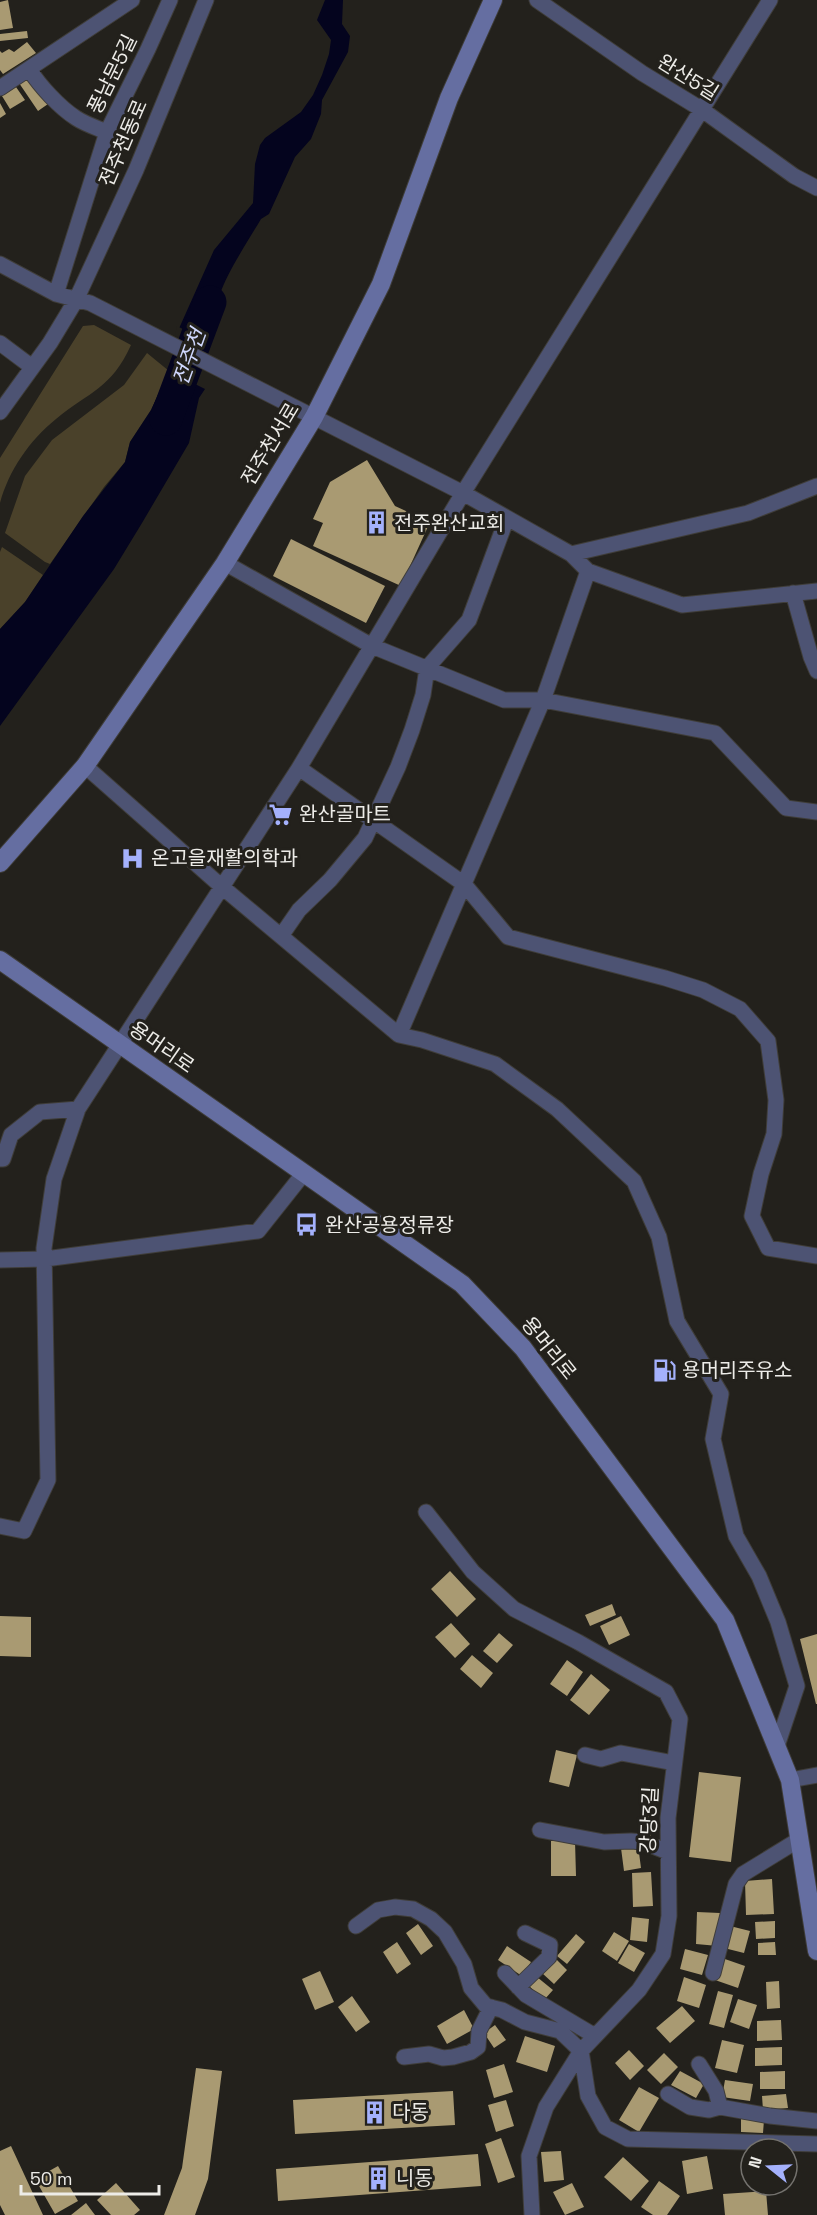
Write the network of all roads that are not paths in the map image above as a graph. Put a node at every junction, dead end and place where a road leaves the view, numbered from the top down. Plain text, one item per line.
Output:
1 (132, 0) edge
2 (170, 0) edge
3 (206, 0) edge
4 (493, 0) edge
5 (537, 0) edge
6 (770, 0) edge
7 (29, 69) junction
8 (0, 88) edge
9 (701, 109) junction
10 (107, 132) junction
11 (94, 171) joint
12 (817, 188) edge
13 (0, 264) edge
14 (56, 294) junction
15 (83, 302) junction
16 (0, 343) edge
17 (32, 367) junction
18 (0, 412) edge
19 (314, 417) junction
20 (817, 486) edge
21 (463, 493) junction
22 (507, 518) junction
23 (572, 554) junction
24 (225, 562) junction
25 (588, 571) junction
26 (817, 591) edge
27 (793, 593) junction
28 (372, 646) junction
29 (427, 668) junction
30 (817, 671) edge
31 (543, 700) junction
32 (85, 766) junction
33 (298, 768) junction
34 (817, 812) edge
35 (372, 820) junction
36 (0, 863) edge
37 (464, 884) junction
38 (221, 886) junction
39 (281, 936) junction
40 (0, 960) edge
41 (399, 1035) junction
42 (118, 1044) junction
43 (78, 1109) junction
44 (0, 1160) edge
45 (303, 1173) junction
46 (817, 1256) edge
47 (45, 1259) junction
48 (0, 1260) edge
49 (426, 1512) dead end
50 (0, 1526) edge
51 (777, 1746) junction
52 (585, 1755) dead end
53 (674, 1763) junction
54 (817, 1775) edge
55 (790, 1780) junction
56 (540, 1830) dead end
57 (800, 1839) junction
58 (668, 1852) junction
59 (356, 1926) dead end
60 (525, 1933) dead end
61 (817, 1951) edge
62 (505, 1973) dead end
63 (713, 1973) dead end
64 (518, 1987) junction
65 (491, 2007) junction
66 (595, 2036) junction
67 (581, 2051) junction
68 (404, 2057) dead end
69 (699, 2064) dead end
70 (668, 2094) dead end
71 (720, 2107) junction
72 (817, 2121) edge
73 (817, 2144) edge
74 (532, 2215) edge

1 - 7 street, 풍남문5길
2 - 10 street, 풍남문5길
3 - 15 street, 전주천동로
4 - 19 street, 전주천서로
5 - 9 street, 완산5길
6 - 9 street
7 - 8 street, 풍남문5길
7 - 10 street, 풍남문5길
9 - 12 street, 완산5길
9 - 21 street
10 - 11 street, 풍남문5길
11 - 14 street, 전주천동로
13 - 14 street
14 - 15 street
15 - 17 street, 전주천동로
15 - 19 street
16 - 17 street
17 - 18 street, 전주천동로
19 - 21 street
19 - 24 street, 전주천서로
20 - 23 street
21 - 22 street
21 - 28 street
22 - 23 street
22 - 29 street
23 - 25 street
24 - 28 street
24 - 32 street, 전주천서로
25 - 27 street
25 - 31 street
26 - 27 street
27 - 30 street
28 - 29 street
28 - 33 street
29 - 31 street
29 - 35 street
31 - 34 street
31 - 37 street
32 - 36 street, 전주천서로
32 - 38 street
33 - 35 street
33 - 38 street
35 - 37 street
35 - 39 street
37 - 41 street
37 - 46 street
38 - 39 street
38 - 42 street
39 - 41 street
40 - 42 street, 용머리로
41 - 51 street
42 - 43 street
42 - 45 street, 용머리로
43 - 44 street
43 - 47 street
45 - 47 street
45 - 51 street, 용머리로
47 - 48 street
47 - 50 street
49 - 53 street, 강당3길
51 - 55 street, 용머리로
52 - 53 street
53 - 58 street, 강당3길
54 - 55 street
55 - 57 street, 용머리로
56 - 58 street
57 - 61 street, 용머리로
57 - 63 street
58 - 66 street, 강당3길
59 - 65 street
60 - 64 street
62 - 64 street
64 - 66 street
65 - 67 street
65 - 68 street
66 - 67 street, 강당3길
67 - 73 street
67 - 74 street, 강당3길
69 - 71 street
70 - 71 street
71 - 72 street

